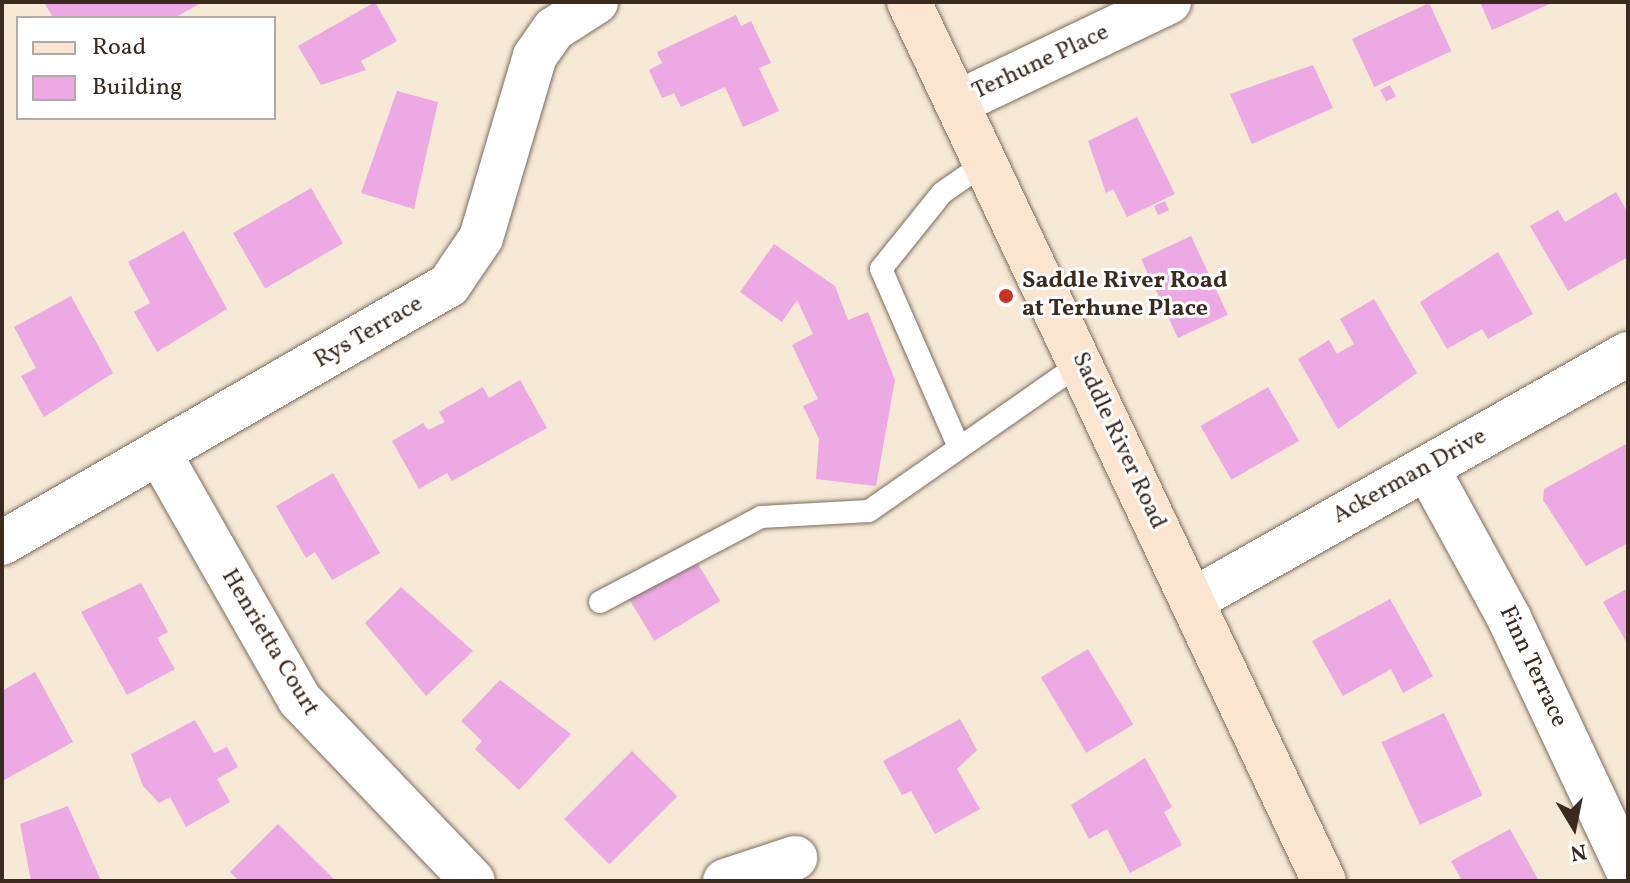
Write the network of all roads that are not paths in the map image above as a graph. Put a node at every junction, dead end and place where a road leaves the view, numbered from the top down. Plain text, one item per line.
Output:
1 (596, 2) edge
2 (909, 2) edge
3 (1169, 2) edge
4 (957, 103) junction
5 (985, 163) junction
6 (1628, 354) edge
7 (1081, 363) junction
8 (958, 445) junction
9 (159, 453) junction
10 (1427, 468) junction
11 (2, 543) edge
12 (1193, 600) junction
13 (600, 602) dead end
14 (795, 858) dead end
15 (1628, 871) edge
16 (473, 881) edge
17 (725, 881) edge
18 (1324, 881) edge

1 - 9 street, Rys Terrace
2 - 4 main road, Saddle River Road
3 - 4 street, Terhune Place
4 - 5 main road, Saddle River Road
5 - 7 main road, Saddle River Road
5 - 8 lane
6 - 10 street, Ackerman Drive
7 - 8 lane
7 - 12 main road, Saddle River Road
8 - 13 lane
9 - 11 street, Rys Terrace
9 - 16 street, Henrietta Court
10 - 12 street, Ackerman Drive
10 - 15 street, Finn Terrace
12 - 18 main road, Saddle River Road
14 - 17 street

